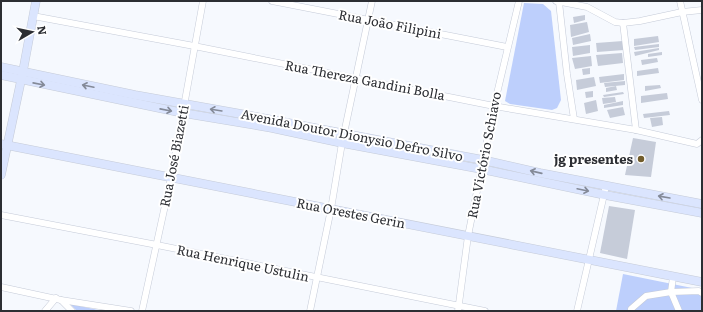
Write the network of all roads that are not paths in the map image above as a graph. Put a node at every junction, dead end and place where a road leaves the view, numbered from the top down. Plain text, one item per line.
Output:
1 (36, 1) edge
2 (203, 1) edge
3 (272, 1) edge
4 (372, 1) edge
5 (518, 1) edge
6 (558, 1) edge
7 (680, 1) edge
8 (702, 10) edge
9 (682, 12) junction
10 (33, 16) junction
11 (369, 21) junction
12 (623, 23) junction
13 (194, 46) junction
14 (507, 47) junction
15 (1, 67) edge
16 (23, 71) junction
17 (1, 75) edge
18 (356, 78) junction
19 (21, 80) junction
20 (702, 100) edge
21 (494, 106) junction
22 (184, 109) junction
23 (574, 119) junction
24 (636, 130) junction
25 (344, 133) junction
26 (699, 142) edge
27 (342, 144) junction
28 (4, 145) edge
29 (483, 160) junction
30 (481, 169) junction
31 (1, 176) edge
32 (171, 178) junction
33 (605, 190) junction
34 (702, 204) edge
35 (331, 209) junction
36 (702, 213) edge
37 (1, 215) edge
38 (468, 236) junction
39 (157, 245) junction
40 (589, 260) junction
41 (673, 276) junction
42 (316, 278) junction
43 (702, 282) edge
44 (1, 288) edge
45 (671, 292) junction
46 (702, 293) edge
47 (58, 299) junction
48 (458, 309) edge
49 (44, 311) edge
50 (72, 311) edge
51 (131, 311) edge
52 (142, 311) edge
53 (310, 311) edge
54 (485, 311) edge
55 (577, 311) edge
56 (630, 311) edge
57 (679, 311) edge

1 - 10 street
2 - 13 street, Rua José Biazetti
3 - 11 street, Rua João Filipini
4 - 11 street
5 - 14 street, Rua Victório Schiavo
6 - 12 street
6 - 23 street
7 - 9 street
8 - 9 street
9 - 12 street
9 - 20 street
10 - 13 street, Rua Thereza Gandini Bolla
10 - 16 street
11 - 14 street, Rua João Filipini
11 - 18 street
12 - 24 street
13 - 18 street, Rua Thereza Gandini Bolla
13 - 22 street, Rua José Biazetti
14 - 21 street, Rua Victório Schiavo
15 - 16 street, Avenida Doutor Dionysio Defro Silvo
16 - 19 street
22 -> 16 street, Avenida Doutor Dionysio Defro Silvo
17 - 19 street, Avenida Doutor Dionysio Defro Silvo
18 - 21 street, Rua Thereza Gandini Bolla
18 - 25 street
19 -> 22 street, Avenida Doutor Dionysio Defro Silvo
19 - 28 street
21 - 23 street, Rua Thereza Gandini Bolla
21 - 29 street, Rua Victório Schiavo
25 -> 22 street, Avenida Doutor Dionysio Defro Silvo
22 - 27 street, Avenida Doutor Dionysio Defro Silvo
22 - 32 street, Rua José Biazetti
23 - 24 street, Rua Thereza Gandini Bolla
24 - 26 street, Rua Thereza Gandini Bolla
25 - 27 street
25 - 29 street, Avenida Doutor Dionysio Defro Silvo
27 - 30 street, Avenida Doutor Dionysio Defro Silvo
27 - 35 street
28 - 31 street
28 - 32 street, Rua Orestes Gerin
29 - 30 street, Rua Victório Schiavo
33 -> 29 street, Avenida Doutor Dionysio Defro Silvo
30 -> 33 street, Avenida Doutor Dionysio Defro Silvo
30 - 38 street, Rua Victório Schiavo
32 - 35 street, Rua Orestes Gerin
32 - 39 street, Rua José Biazetti
34 -> 33 street, Avenida Doutor Dionysio Defro Silvo
33 - 36 street, Avenida Doutor Dionysio Defro Silvo
33 - 40 street
35 - 38 street, Rua Orestes Gerin
35 - 42 street
37 - 39 street, Rua Henrique Ustulin
38 - 40 street, Rua Orestes Gerin
38 - 48 street, Rua Victório Schiavo
39 - 42 street, Rua Henrique Ustulin
39 - 52 street, Rua José Biazetti
40 - 41 street, Rua Orestes Gerin
40 - 55 street
41 - 43 street, Rua Orestes Gerin
41 - 45 street
42 - 48 street, Rua Henrique Ustulin
42 - 53 street
44 - 47 street
45 - 46 street
45 - 56 street
45 - 57 street
47 - 49 street
47 - 50 street
47 - 51 street
48 - 54 street, Rua Henrique Ustulin

